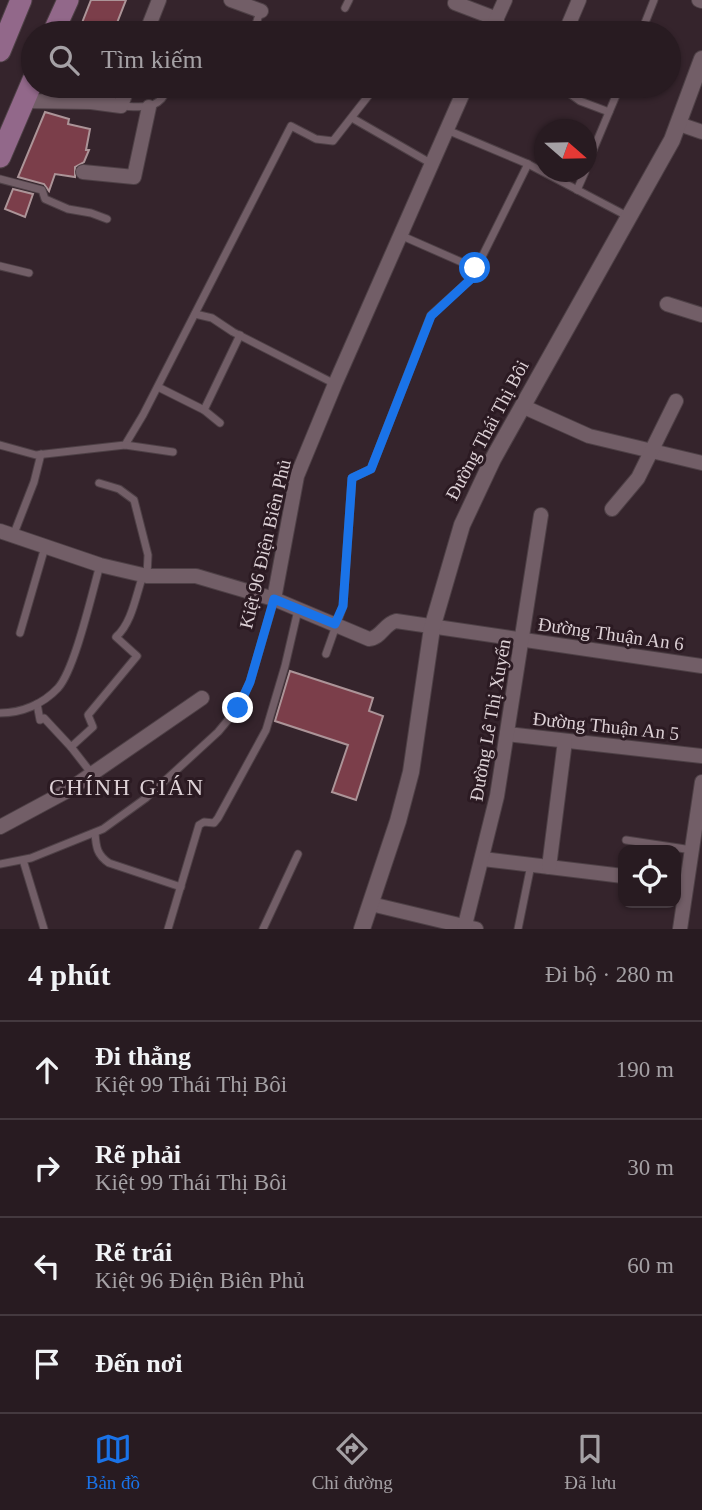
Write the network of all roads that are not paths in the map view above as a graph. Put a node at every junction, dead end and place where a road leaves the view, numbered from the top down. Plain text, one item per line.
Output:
1 (21, 0) edge
2 (68, 0) edge
3 (159, 0) edge
4 (231, 0) edge
5 (505, 0) edge
6 (579, 0) edge
7 (654, 0) edge
8 (455, 2) dead end
9 (261, 11) joint
10 (497, 19) joint
11 (58, 21) edge
12 (151, 21) edge
13 (257, 21) edge
14 (570, 21) edge
15 (646, 21) edge
16 (2, 39) edge
17 (702, 59) edge
18 (25, 98) edge
19 (124, 98) edge
20 (163, 98) edge
21 (367, 98) edge
22 (462, 98) edge
23 (576, 98) edge
24 (615, 98) edge
25 (24, 101) junction
26 (121, 106) junction
27 (149, 107) junction
28 (609, 112) junction
29 (352, 118) junction
30 (679, 124) junction
31 (447, 130) junction
32 (702, 132) edge
33 (597, 142) edge
34 (0, 157) edge
35 (432, 164) junction
36 (528, 164) junction
37 (83, 172) dead end
38 (0, 179) edge
39 (580, 182) edge
40 (577, 190) junction
41 (629, 217) junction
42 (107, 219) dead end
43 (400, 236) junction
44 (0, 266) edge
45 (475, 268) junction
46 (29, 273) dead end
47 (667, 304) dead end
48 (195, 314) junction
49 (702, 315) edge
50 (240, 335) junction
51 (335, 384) junction
52 (158, 387) junction
53 (676, 401) dead end
54 (522, 406) junction
55 (204, 410) junction
56 (220, 424) dead end
57 (0, 445) edge
58 (125, 445) junction
59 (652, 451) junction
60 (173, 452) dead end
61 (41, 454) junction
62 (702, 464) edge
63 (99, 483) dead end
64 (612, 509) dead end
65 (541, 515) dead end
66 (7, 533) edge
67 (45, 547) junction
68 (100, 565) junction
69 (145, 575) junction
70 (274, 599) junction
71 (298, 608) junction
72 (335, 624) junction
73 (432, 628) junction
74 (20, 633) dead end
75 (523, 640) junction
76 (326, 654) dead end
77 (702, 666) edge
78 (202, 698) dead end
79 (37, 704) junction
80 (0, 713) edge
81 (507, 733) junction
82 (565, 741) junction
83 (71, 747) junction
84 (702, 756) edge
85 (92, 774) junction
86 (702, 782) edge
87 (0, 827) edge
88 (94, 833) junction
89 (626, 839) dead end
90 (692, 850) junction
91 (298, 854) dead end
92 (483, 859) junction
93 (23, 860) junction
94 (0, 864) edge
95 (531, 865) junction
96 (549, 867) junction
97 (618, 875) edge
98 (681, 883) edge
99 (181, 887) junction
100 (370, 904) junction
101 (680, 908) edge
102 (44, 929) edge
103 (168, 929) edge
104 (263, 929) edge
105 (362, 929) edge
106 (468, 929) edge
107 (518, 929) edge
108 (680, 929) edge

1 - 16 main road
2 - 11 main road
3 - 12 street
4 - 9 street
5 - 10 street
6 - 14 street
7 - 15 lane
8 - 10 street
9 - 13 lane
17 - 30 street, Đường Thái Thị Bôi
18 - 25 main road
19 - 26 street
20 - 27 lane
21 - 29 lane
22 - 31 street, Kiệt 96 Điện Biên Phủ
23 - 28 lane
24 - 28 lane
25 - 26 street
25 - 34 main road
26 - 27 lane
27 - 37 street
28 - 33 lane
29 - 35 lane
29 - 48 lane
30 - 32 street
30 - 41 street, Đường Thái Thị Bôi
31 - 35 street, Kiệt 96 Điện Biên Phủ
31 - 36 lane
35 - 43 street, Kiệt 96 Điện Biên Phủ
36 - 40 lane
36 - 45 lane
38 - 42 lane
39 - 40 lane
40 - 41 lane
41 - 54 street, Đường Thái Thị Bôi
43 - 45 lane
43 - 51 street, Kiệt 96 Điện Biên Phủ
44 - 46 lane
45 - 72 lane
47 - 49 street
48 - 50 lane
48 - 52 lane
50 - 51 lane
50 - 55 lane
51 - 70 street, Kiệt 96 Điện Biên Phủ
52 - 55 lane
52 - 58 lane
53 - 59 street
54 - 59 street
54 - 73 street, Đường Thái Thị Bôi
55 - 56 lane
57 - 61 lane
58 - 60 lane
58 - 61 lane
59 - 62 street
59 - 64 street
61 - 66 lane
63 - 69 lane
65 - 75 street, Đường Lê Thị Xuyến
66 - 67 street
67 - 68 street
67 - 74 lane
68 - 69 street
68 - 79 lane
69 - 70 street
69 - 83 lane
70 - 71 street
70 - 88 lane, Kiệt 96 Điện Biên Phủ
71 - 72 street
71 - 99 lane
72 - 73 street, Đường Thuận An 6
72 - 76 lane
73 - 75 street, Đường Thuận An 6
73 - 100 street, Đường Thái Thị Bôi
75 - 77 street, Đường Thuận An 6
75 - 81 street, Đường Lê Thị Xuyến
78 - 85 street
79 - 80 lane
79 - 83 lane
81 - 82 street, Đường Thuận An 5
81 - 92 street, Đường Lê Thị Xuyến
82 - 84 street, Đường Thuận An 5
82 - 96 street
83 - 85 lane
85 - 87 street
86 - 90 street
88 - 93 lane, Kiệt 96 Điện Biên Phủ
88 - 99 lane
89 - 90 lane
90 - 98 street
91 - 104 lane
92 - 95 street
92 - 106 street, Đường Lê Thị Xuyến
93 - 94 lane, Kiệt 96 Điện Biên Phủ
93 - 102 lane
95 - 96 street
95 - 107 lane
96 - 97 street
99 - 103 lane
100 - 105 street, Đường Thái Thị Bôi
100 - 106 street
101 - 108 street

